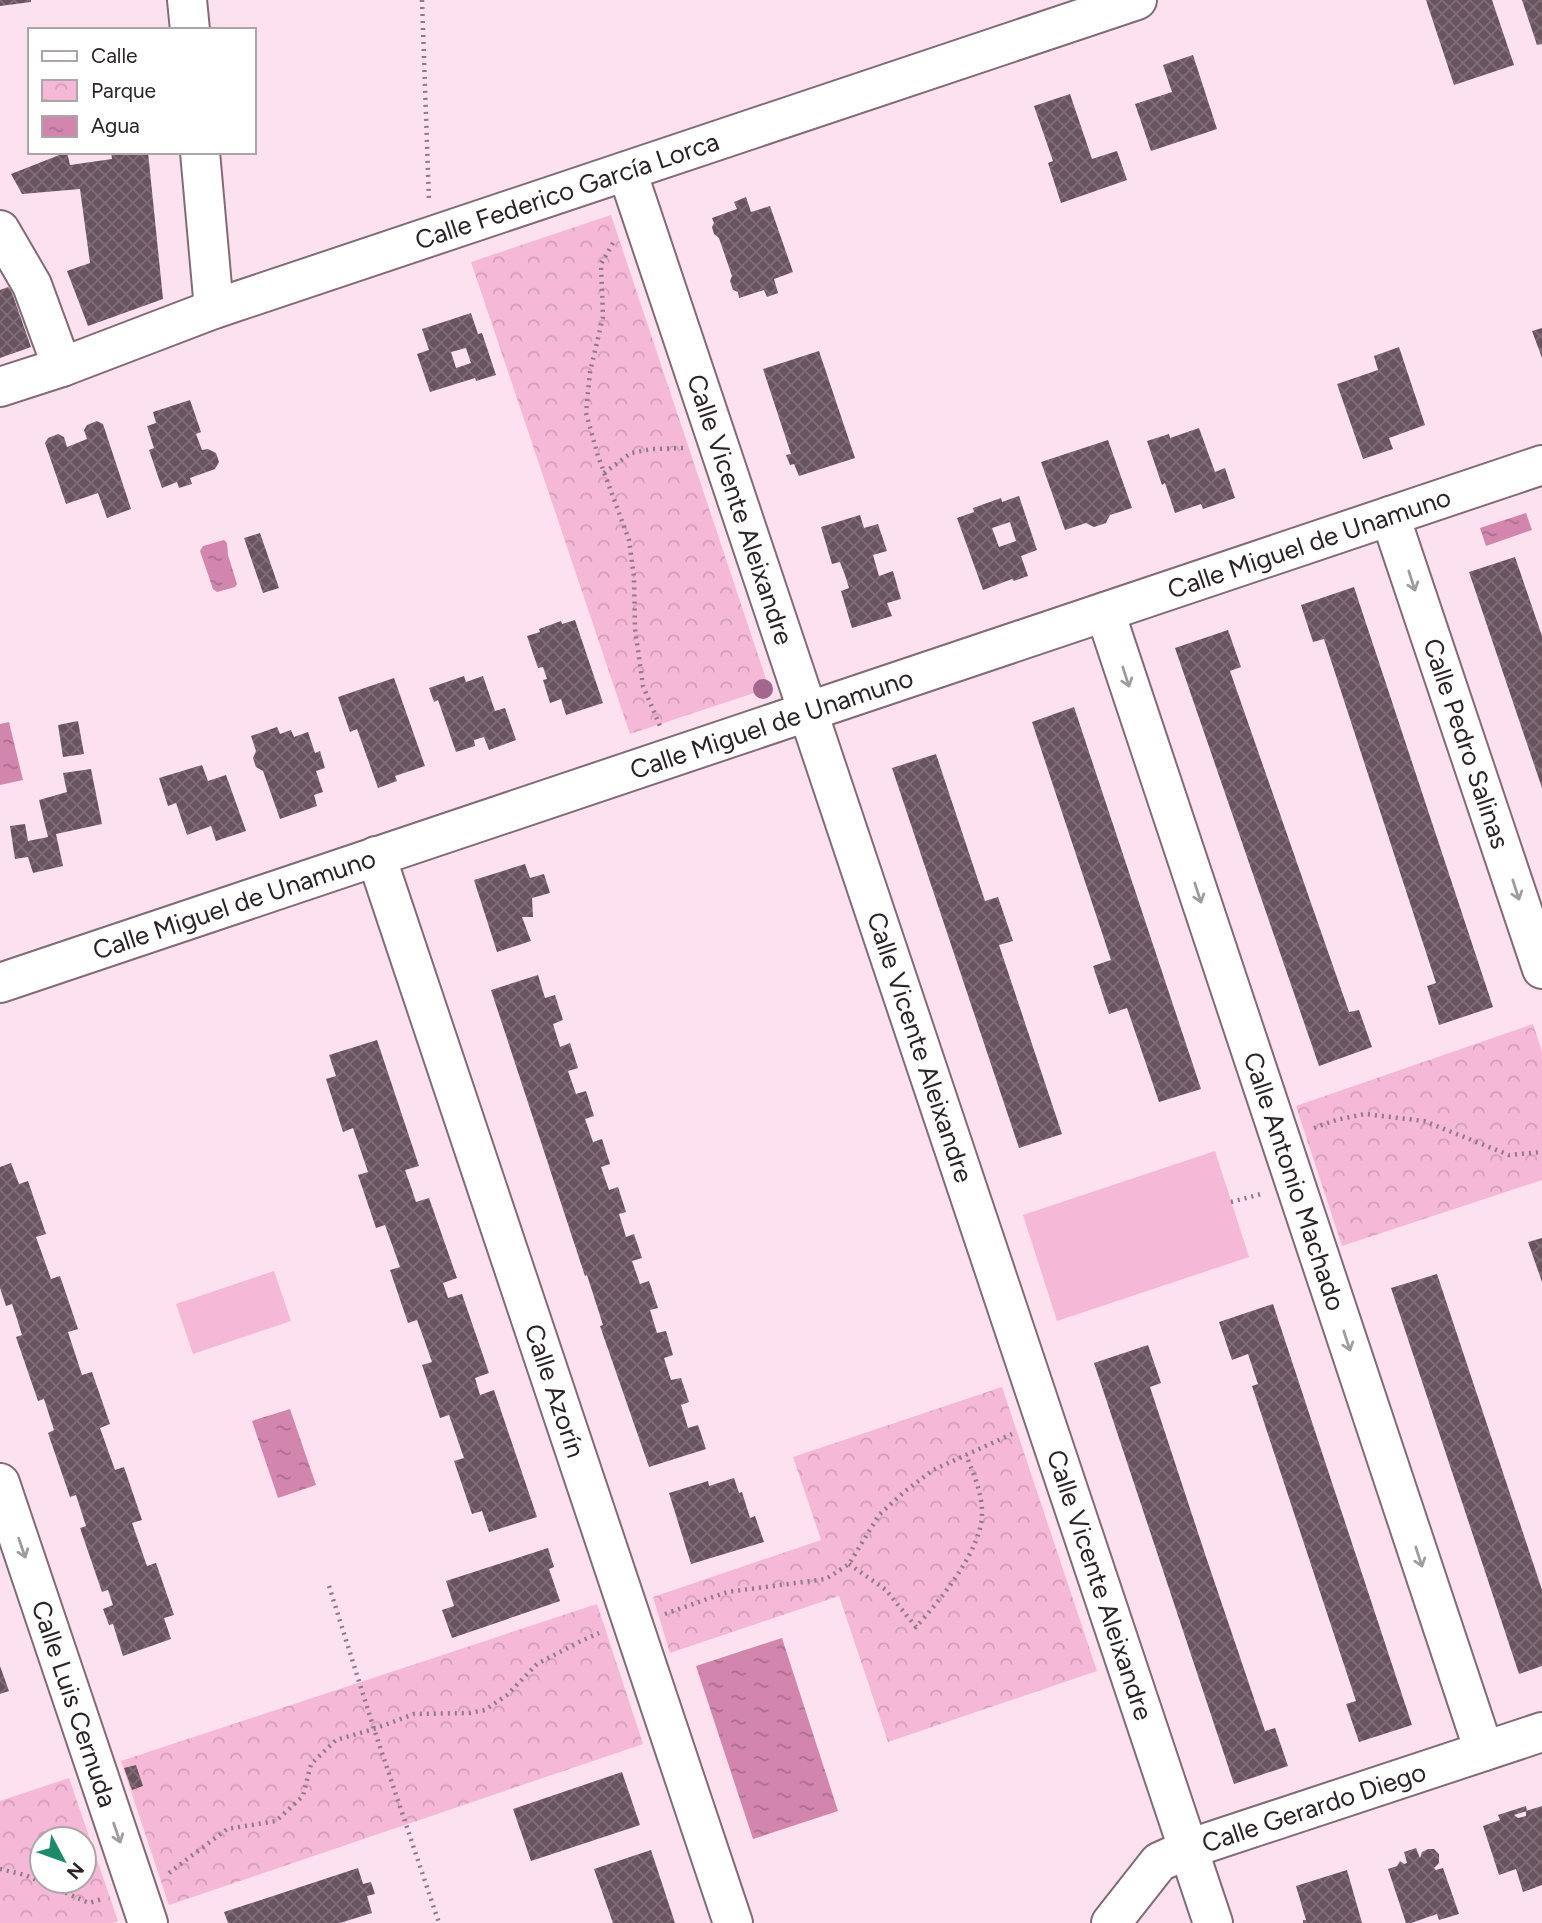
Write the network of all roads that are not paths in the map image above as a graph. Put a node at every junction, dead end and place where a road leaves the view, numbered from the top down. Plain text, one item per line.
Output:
1 (187, 0) edge
2 (1137, 0) edge
3 (190, 28) edge
4 (200, 154) edge
5 (632, 185) junction
6 (0, 230) edge
7 (214, 309) junction
8 (62, 367) junction
9 (0, 387) edge
10 (1542, 465) edge
11 (1390, 516) junction
12 (1105, 612) junction
13 (808, 712) junction
14 (376, 856) junction
15 (1542, 969) edge
16 (0, 983) edge
17 (0, 1483) edge
18 (1542, 1732) edge
19 (1484, 1751) junction
20 (1188, 1849) junction
21 (142, 1906) edge
22 (733, 1923) edge
23 (1111, 1923) edge
24 (1213, 1923) edge

1 - 3 street
2 - 5 street, Calle Federico García Lorca
4 - 7 street
5 - 7 street, Calle Federico García Lorca
5 - 13 street, Calle Vicente Aleixandre
6 - 8 street
7 - 8 street, Calle Federico García Lorca
8 - 9 street, Calle Federico García Lorca
10 - 11 street, Calle Miguel de Unamuno
11 - 12 street, Calle Miguel de Unamuno
11 -> 15 street, Calle Pedro Salinas
12 - 13 street, Calle Miguel de Unamuno
12 -> 19 street, Calle Antonio Machado
13 - 14 street, Calle Miguel de Unamuno
13 - 20 street, Calle Vicente Aleixandre
14 - 16 street, Calle Miguel de Unamuno
14 - 22 street, Calle Azorín
17 -> 21 street, Calle Luis Cernuda
18 - 19 street, Calle Gerardo Diego
19 - 20 street, Calle Gerardo Diego
20 - 23 street, Calle Gerardo Diego
20 - 24 street, Calle Vicente Aleixandre

